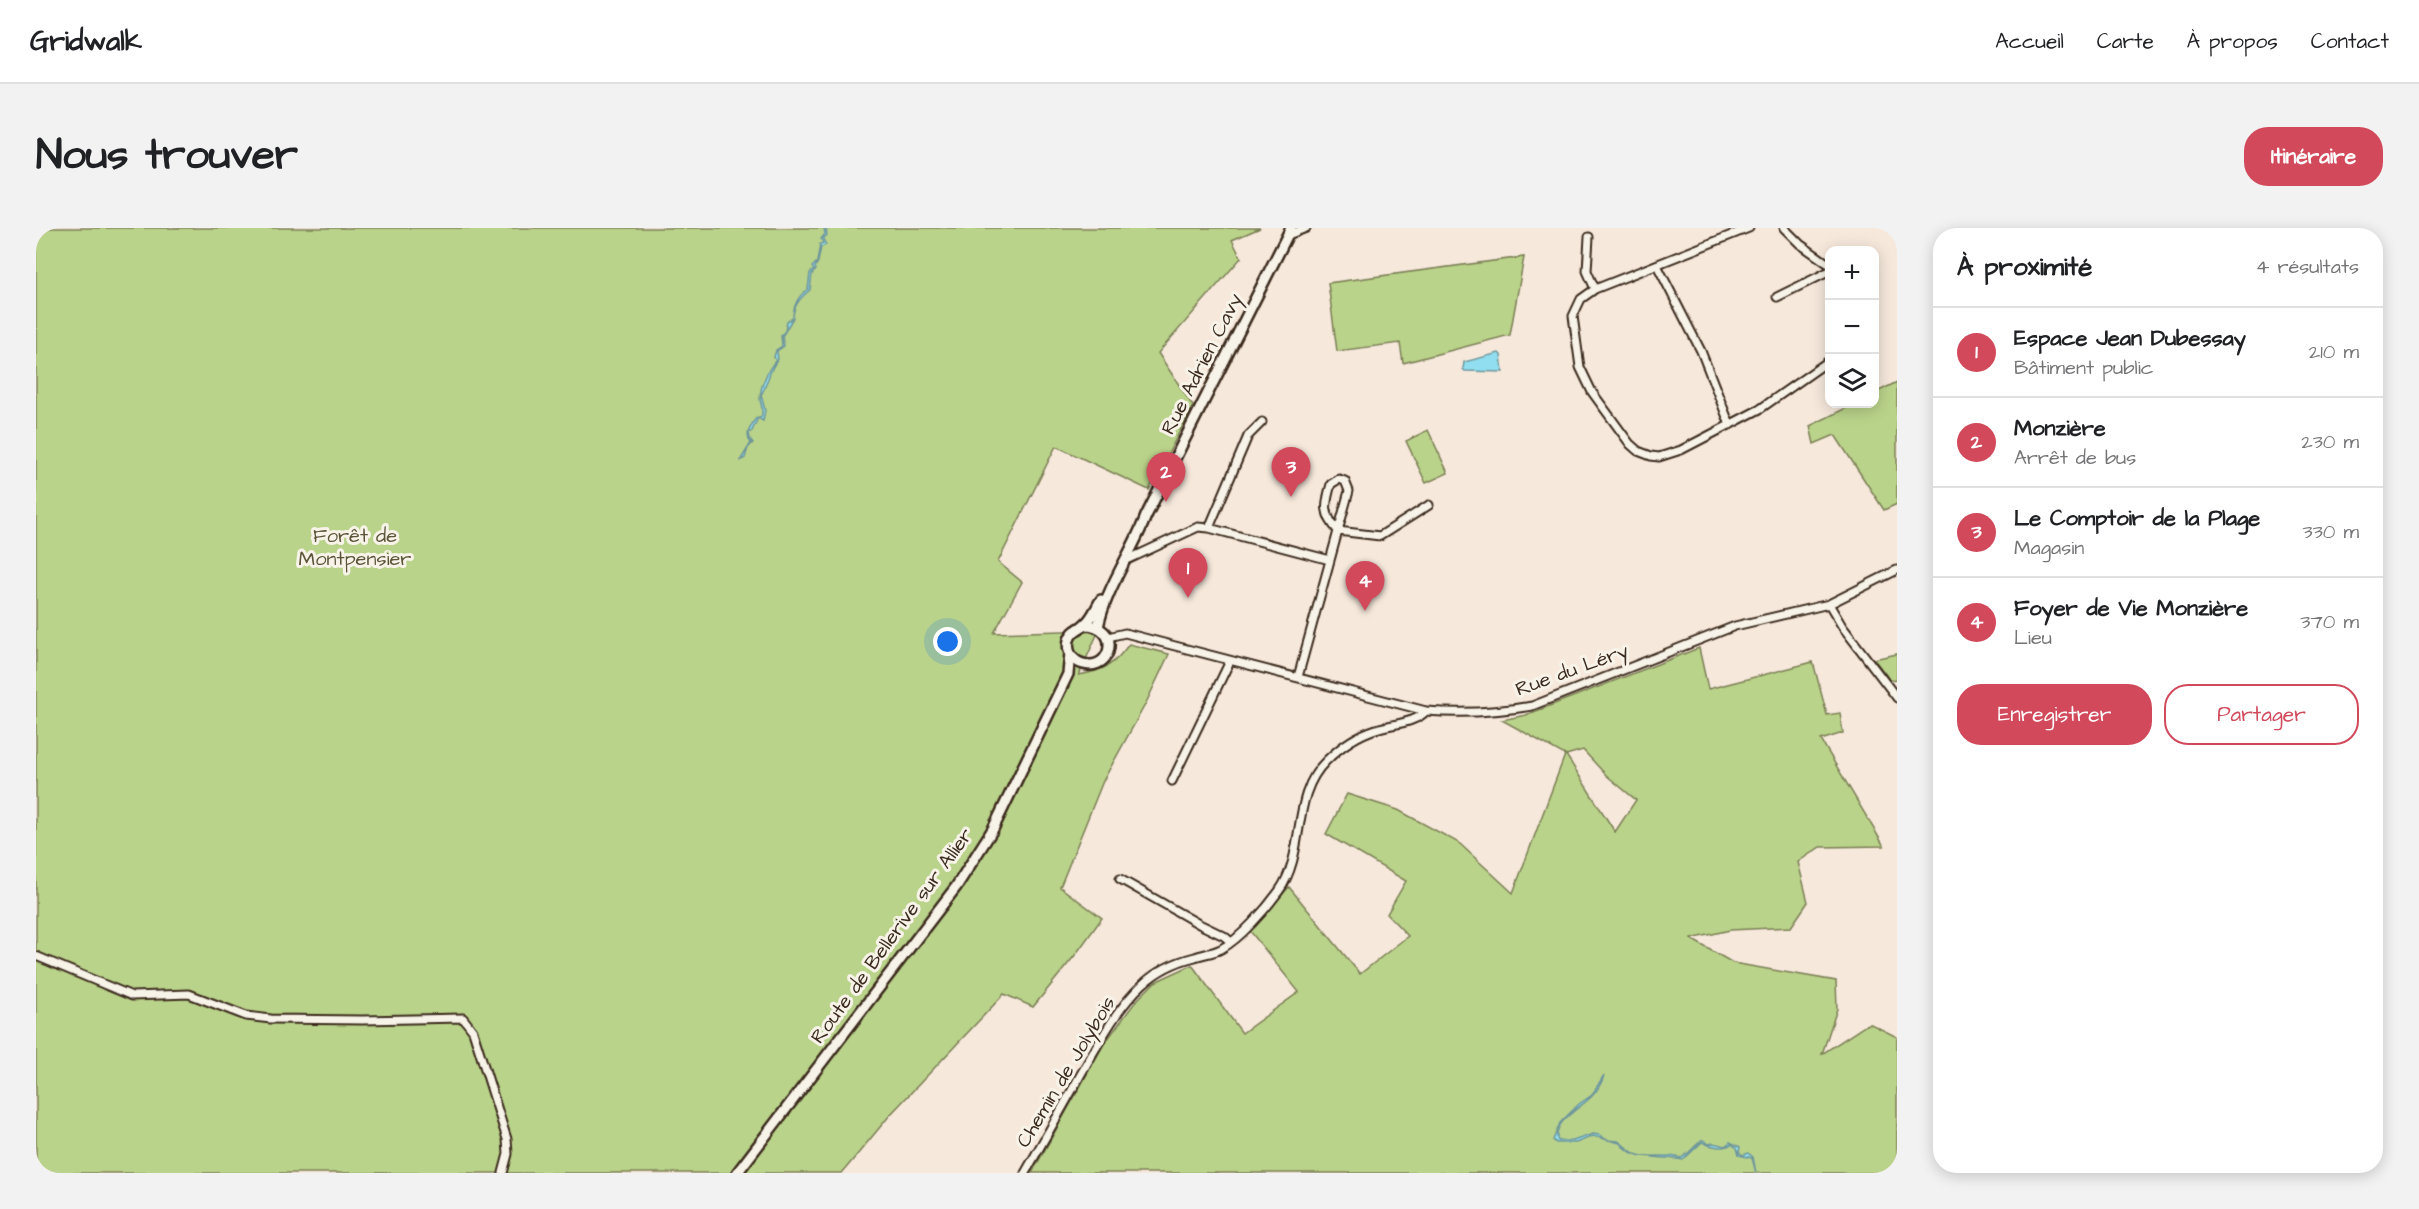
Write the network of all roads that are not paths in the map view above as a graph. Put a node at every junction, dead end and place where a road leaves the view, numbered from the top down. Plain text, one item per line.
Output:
1 (1306, 228) edge
2 (1749, 228) edge
3 (1784, 228) edge
4 (1289, 231) edge
5 (1589, 237) dead end
6 (1825, 262) edge
7 (1657, 265) junction
8 (1825, 273) edge
9 (1595, 289) junction
10 (1777, 297) dead end
11 (1825, 364) edge
12 (1262, 422) dead end
13 (1730, 425) junction
14 (1429, 505) dead end
15 (1146, 516) junction
16 (1209, 528) junction
17 (1338, 531) junction
18 (1137, 541) junction
19 (1149, 549) junction
20 (1127, 560) junction
21 (1330, 560) junction
22 (1897, 570) edge
23 (1829, 604) junction
24 (1085, 625) junction
25 (1098, 627) junction
26 (1108, 637) junction
27 (1070, 653) junction
28 (1230, 661) junction
29 (1081, 664) junction
30 (1068, 674) junction
31 (1298, 678) junction
32 (1897, 698) edge
33 (1426, 711) junction
34 (1172, 781) dead end
35 (1120, 879) dead end
36 (1231, 942) junction
37 (36, 956) edge
38 (503, 1173) edge
39 (737, 1173) edge
40 (1025, 1173) edge

1 - 4 street
2 - 7 street
3 - 6 street
4 - 15 main road, Rue Adrien Cavy
5 - 9 street
7 - 9 street
7 - 13 street
8 - 10 street
9 - 13 street
11 - 13 street
12 - 16 street
14 - 17 street
15 - 18 main road, Rue Adrien Cavy
15 - 24 main road, Rue Adrien Cavy
16 - 19 street
16 - 21 street
17 - 17 street
17 - 21 street
18 - 19 street
18 - 20 main road, Rue Adrien Cavy
19 - 20 street
20 - 25 main road, Rue Adrien Cavy
21 - 31 street
22 - 23 street, Rue du Léry
23 - 32 street
23 - 33 street, Rue du Léry
24 - 25 main road
24 - 27 main road
25 - 26 main road
26 - 28 street, Rue du Léry
26 - 29 main road
27 - 29 main road
27 - 30 main road, Route de Bellerive sur Allier
28 - 31 street, Rue du Léry
28 - 34 street
29 - 30 main road, Route de Bellerive sur Allier
30 - 39 main road, Route de Bellerive sur Allier
31 - 33 street, Rue du Léry
33 - 36 street, Chemin de Jolybois
35 - 36 street
36 - 40 street, Chemin de Jolybois
37 - 38 street

